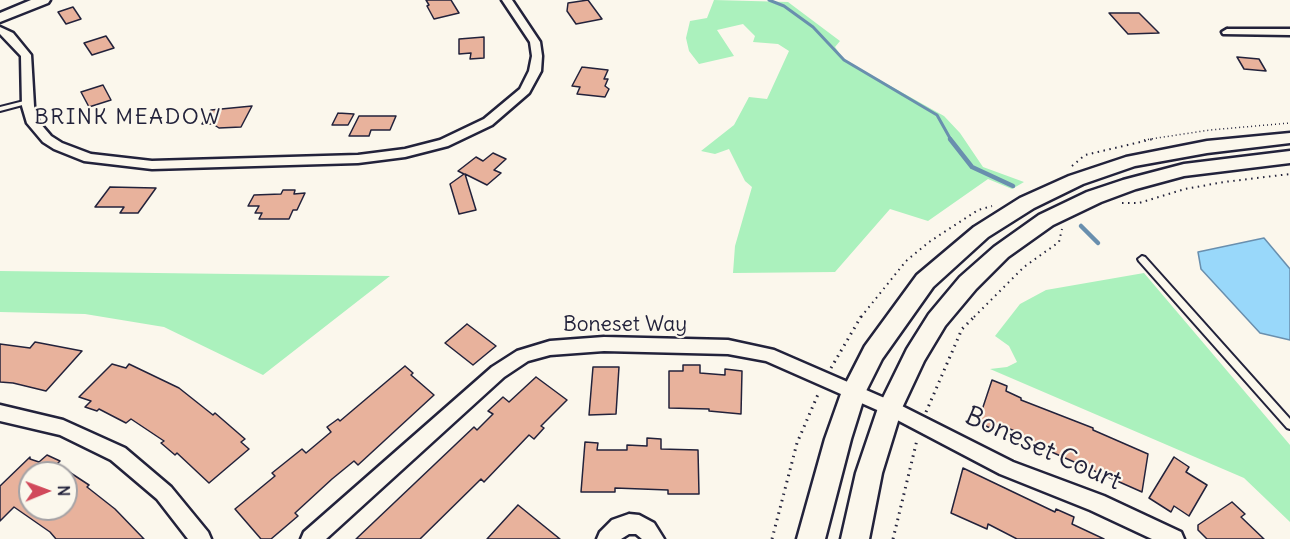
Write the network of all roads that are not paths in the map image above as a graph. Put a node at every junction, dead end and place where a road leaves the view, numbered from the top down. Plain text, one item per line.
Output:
1 (43, 0) edge
2 (507, 0) edge
3 (0, 18) edge
4 (0, 30) edge
5 (1227, 32) dead end
6 (1290, 32) edge
7 (28, 102) junction
8 (0, 109) edge
9 (1290, 138) edge
10 (1290, 157) edge
11 (1142, 259) dead end
12 (854, 391) junction
13 (890, 408) junction
14 (0, 413) edge
15 (1290, 425) edge
16 (201, 539) edge
17 (311, 539) edge
18 (607, 539) edge
19 (654, 539) edge
20 (811, 539) edge
21 (855, 539) edge
22 (1174, 539) edge

1 - 3 main road
2 - 7 street
4 - 7 street
5 - 6 street
7 - 8 lane
9 - 12 main road
10 - 13 main road
11 - 15 lane
12 - 13 street, Boneset Way
12 - 17 street, Boneset Way
12 - 20 main road
13 - 21 main road
13 - 22 street, Boneset Court
14 - 16 street
18 - 19 street

